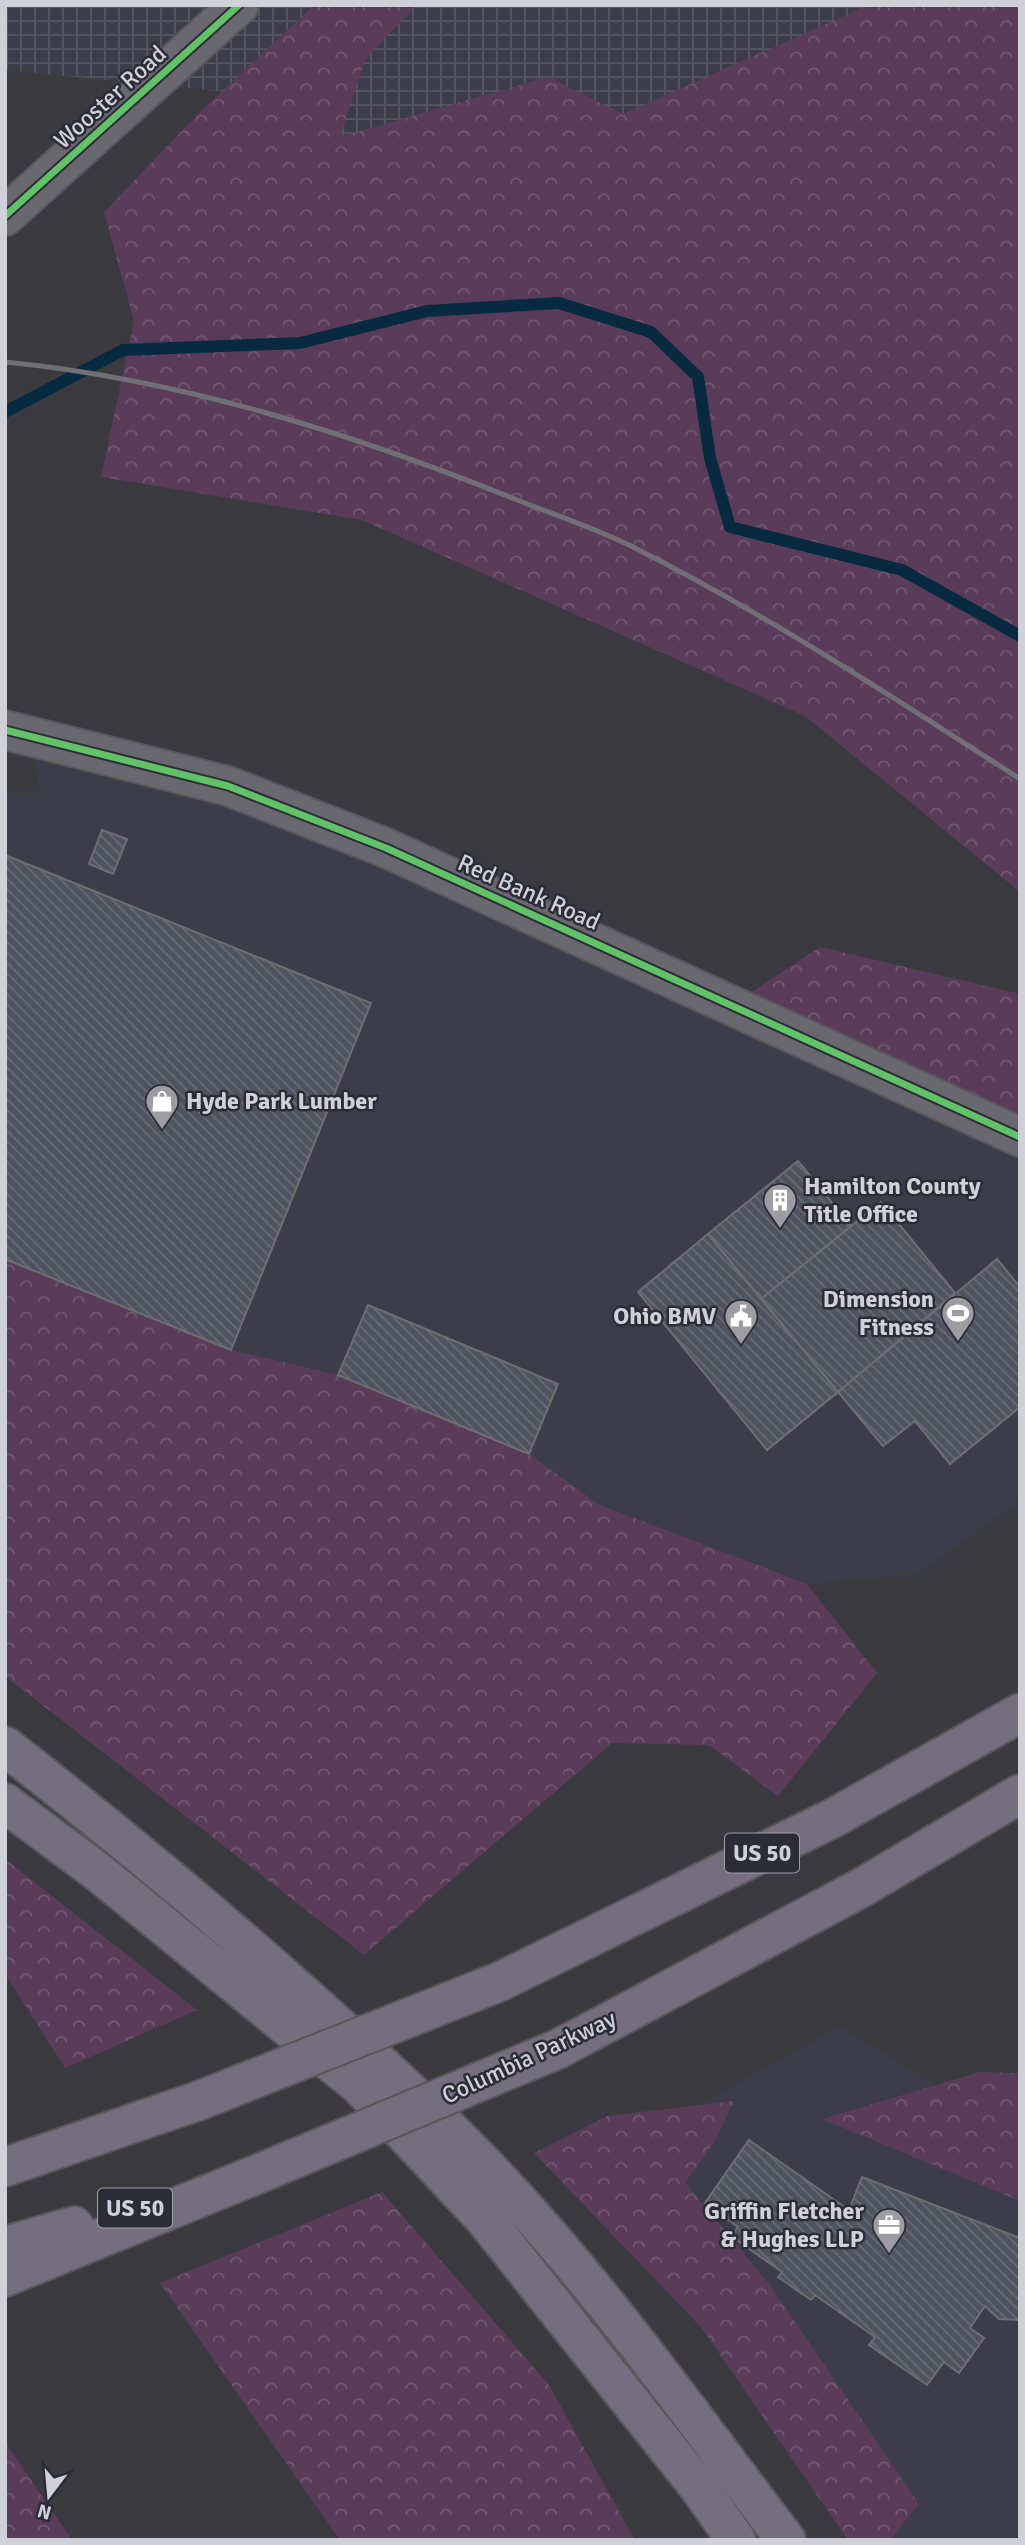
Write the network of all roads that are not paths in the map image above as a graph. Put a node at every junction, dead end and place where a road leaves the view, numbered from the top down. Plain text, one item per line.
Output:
1 (239, 5) edge
2 (5, 216) edge
3 (5, 730) edge
4 (1020, 1137) edge
5 (1020, 1713) edge
6 (5, 1746) edge
7 (1020, 1794) edge
8 (5, 1803) edge
9 (5, 2167) edge
10 (265, 2171) junction
11 (5, 2246) edge
12 (5, 2277) edge
13 (736, 2540) edge
14 (786, 2540) edge

1 - 2 street, Wooster Road
3 - 4 street, Red Bank Road
5 - 9 highway, US 50, bridge
6 - 14 highway
7 - 10 highway, Columbia Parkway / US 50, bridge
8 - 13 highway
10 - 11 highway, Columbia Parkway / US 50
10 - 12 highway

